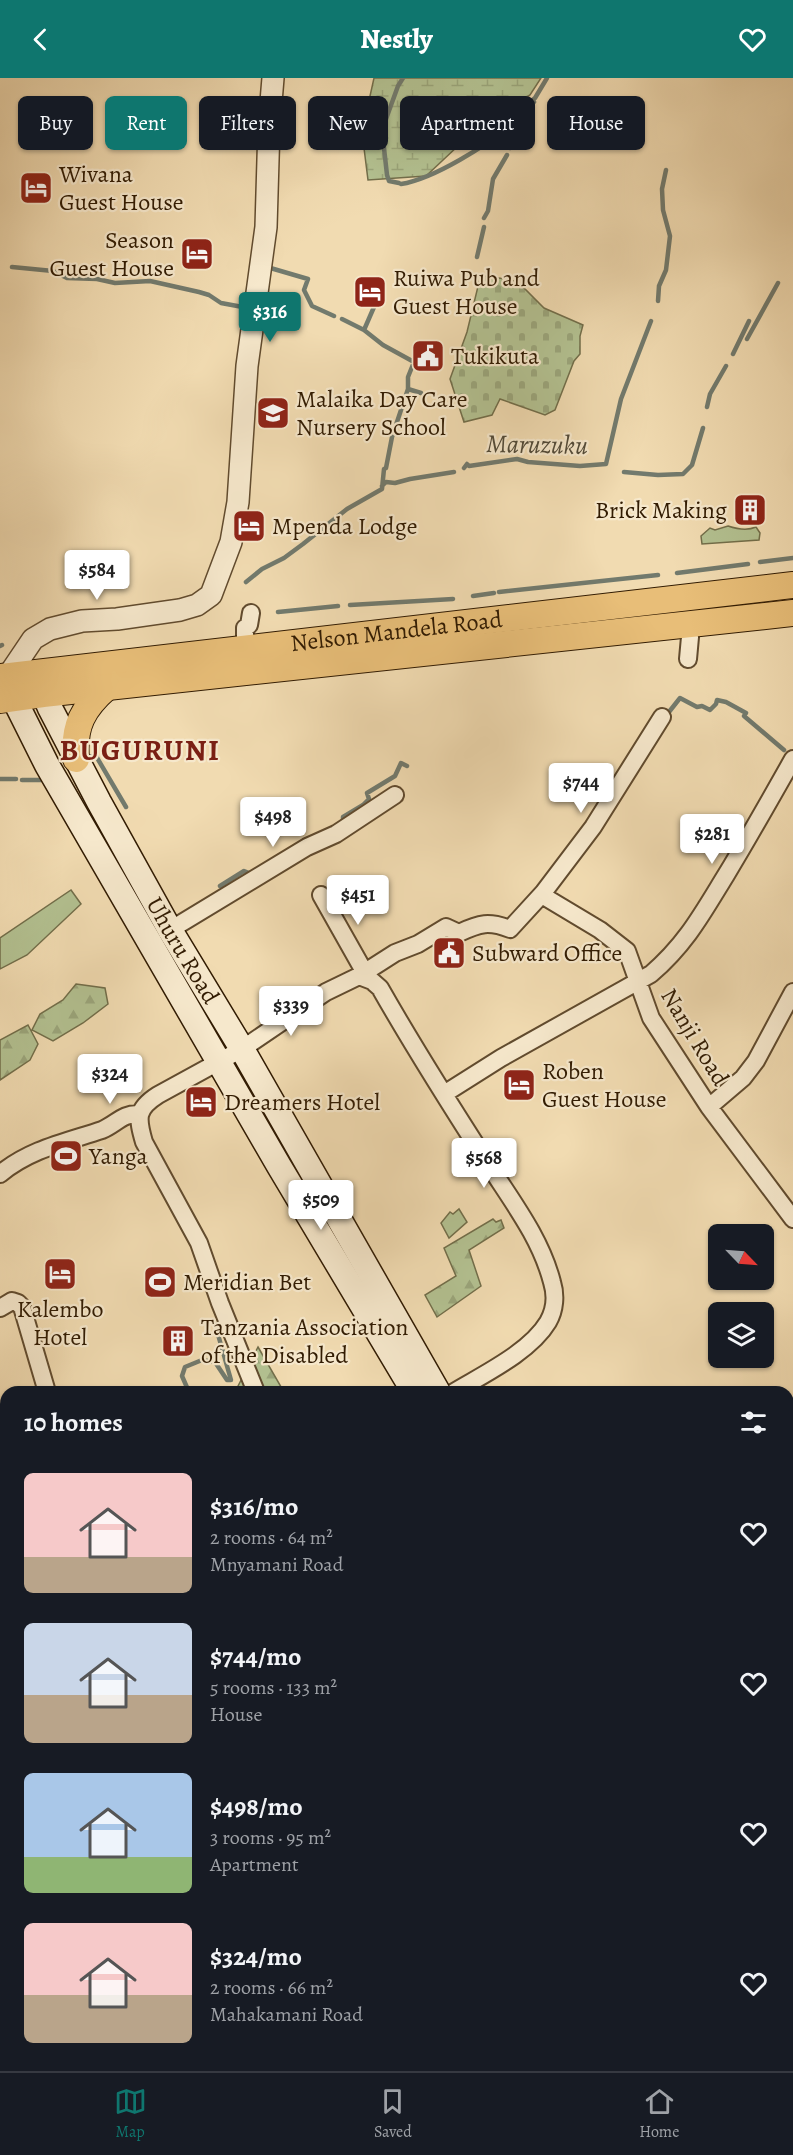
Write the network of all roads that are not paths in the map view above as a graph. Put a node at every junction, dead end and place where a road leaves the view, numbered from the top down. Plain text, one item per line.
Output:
1 (273, 78) edge
2 (793, 585) edge
3 (251, 613) dead end
4 (793, 613) edge
5 (690, 637) dead end
6 (245, 648) junction
7 (688, 659) dead end
8 (34, 673) junction
9 (107, 687) junction
10 (6, 688) edge
11 (662, 717) dead end
12 (76, 759) junction
13 (793, 759) edge
14 (395, 795) dead end
15 (543, 893) junction
16 (321, 895) dead end
17 (170, 930) junction
18 (362, 974) junction
19 (637, 981) junction
20 (793, 992) edge
21 (242, 1049) junction
22 (219, 1062) junction
23 (444, 1094) junction
24 (709, 1107) junction
25 (139, 1114) junction
26 (0, 1174) edge
27 (793, 1220) edge
28 (0, 1308) edge
29 (45, 1386) edge
30 (254, 1386) edge
31 (410, 1386) edge
32 (435, 1386) edge
33 (463, 1386) edge

1 - 8 street
2 - 6 main road, Nelson Mandela Road
3 - 6 street
4 - 9 main road, Nelson Mandela Road
5 - 7 street
6 - 8 main road, Nelson Mandela Road
8 - 9 main road, Nelson Mandela Road
8 - 10 main road
8 - 10 street
8 - 12 main road, Uhuru Road
9 - 12 main road
10 - 22 main road, Uhuru Road
11 - 15 street
12 - 17 main road, Uhuru Road
13 - 19 street, Nanji Road
14 - 17 street
15 - 18 street
15 - 19 street
16 - 18 street
17 - 21 main road, Uhuru Road
18 - 21 street
18 - 23 street
19 - 23 street
19 - 24 street, Nanji Road
20 - 24 street
21 - 22 street
21 - 32 main road, Uhuru Road
22 - 25 street
22 - 31 main road, Uhuru Road
23 - 33 street
24 - 27 street, Nanji Road
25 - 26 street
25 - 30 street
28 - 29 street

